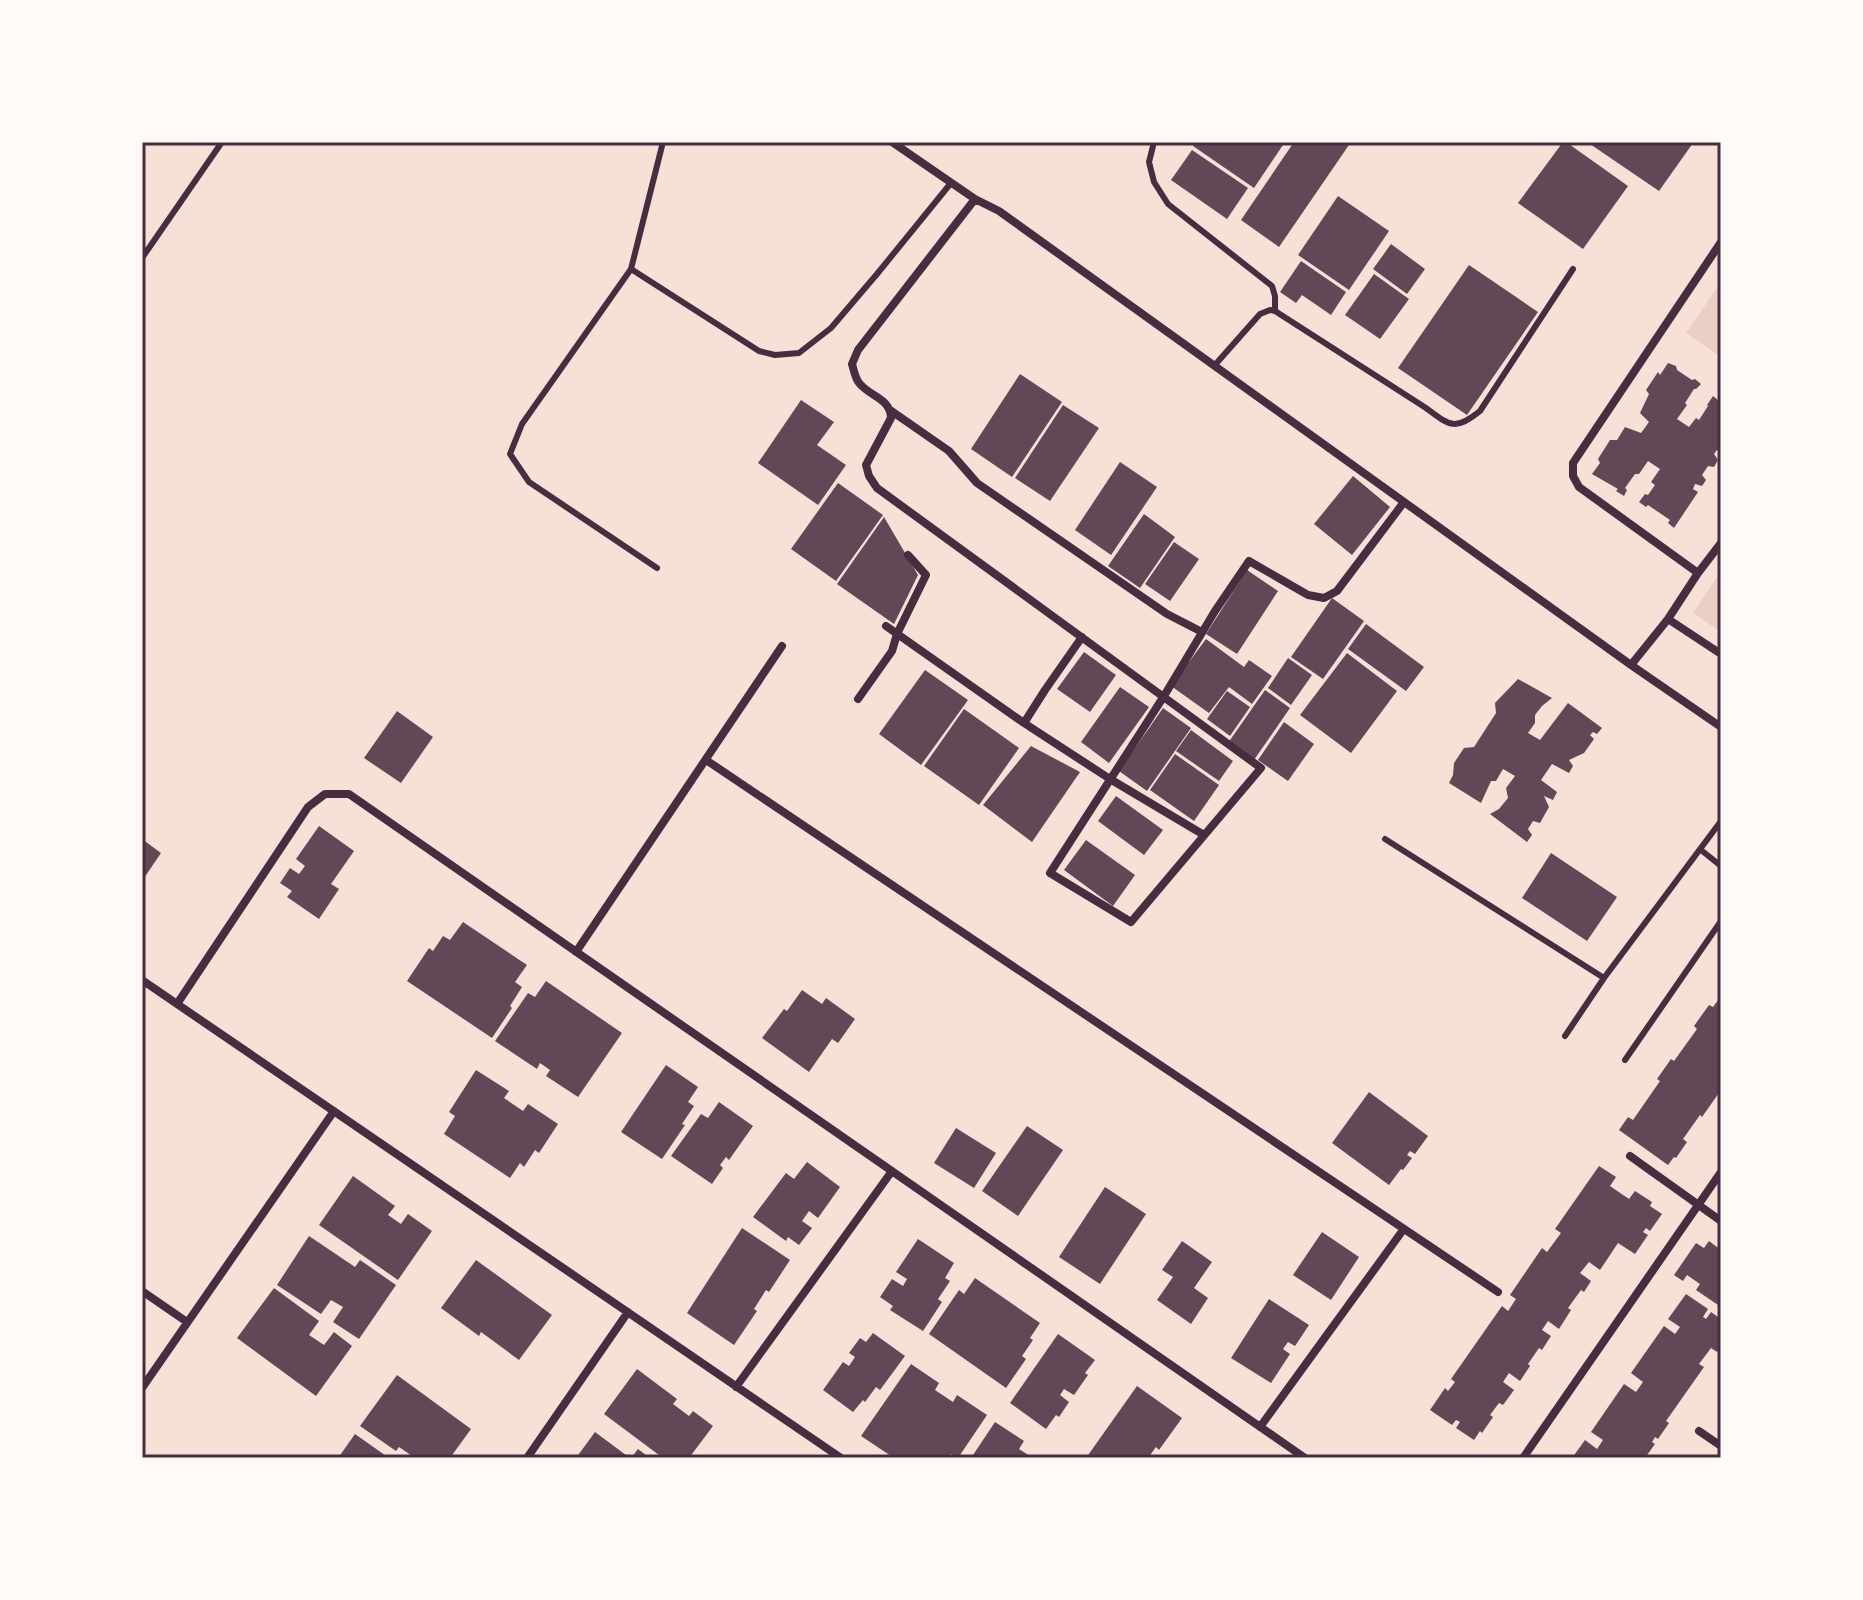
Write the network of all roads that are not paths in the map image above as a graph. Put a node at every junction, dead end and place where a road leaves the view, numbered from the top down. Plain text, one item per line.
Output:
1 (222, 142) edge
2 (663, 142) edge
3 (892, 142) edge
4 (1154, 142) edge
5 (951, 183) junction
6 (975, 199) junction
7 (1721, 242) edge
8 (142, 258) edge
9 (631, 269) junction
10 (1573, 269) dead end
11 (1275, 311) junction
12 (1214, 366) junction
13 (890, 410) junction
14 (1404, 502) junction
15 (1721, 543) edge
16 (908, 555) dead end
17 (657, 568) dead end
18 (1698, 573) junction
19 (1668, 619) junction
20 (886, 626) dead end
21 (1202, 632) junction
22 (897, 634) junction
23 (1082, 637) junction
24 (782, 646) dead end
25 (1721, 654) edge
26 (1631, 665) junction
27 (1164, 696) junction
28 (858, 699) dead end
29 (1024, 723) junction
30 (1721, 727) edge
31 (706, 760) junction
32 (1110, 779) junction
33 (1721, 821) edge
34 (1204, 835) junction
35 (1385, 839) dead end
36 (1701, 850) junction
37 (1721, 866) edge
38 (1721, 921) edge
39 (576, 952) junction
40 (1604, 978) junction
41 (142, 980) edge
42 (177, 1004) junction
43 (1565, 1036) dead end
44 (1625, 1060) dead end
45 (334, 1111) junction
46 (1630, 1156) dead end
47 (892, 1171) junction
48 (1721, 1172) edge
49 (1698, 1205) junction
50 (1721, 1221) edge
51 (1403, 1230) junction
52 (142, 1291) edge
53 (1498, 1292) dead end
54 (628, 1312) junction
55 (187, 1322) junction
56 (736, 1387) junction
57 (142, 1388) edge
58 (1260, 1427) junction
59 (1699, 1431) dead end
60 (1721, 1446) edge
61 (527, 1458) edge
62 (841, 1458) edge
63 (1305, 1458) edge
64 (1523, 1458) edge

1 - 8 lane
2 - 9 lane
3 - 5 street
4 - 11 lane
5 - 6 street
5 - 9 lane
6 - 12 street
6 - 13 street
7 - 18 street
9 - 17 lane
10 - 11 lane
11 - 12 lane
12 - 14 street
13 - 21 street
13 - 23 street
14 - 21 street
14 - 26 street
15 - 18 street
16 - 22 street
18 - 19 street
19 - 25 street
19 - 26 street
20 - 22 street
21 - 27 street
22 - 28 street
22 - 29 street
23 - 27 street
23 - 29 street
24 - 31 street
26 - 30 street
27 - 32 street
27 - 34 street
29 - 32 street
31 - 39 street
31 - 51 street
32 - 34 street
32 - 34 street
33 - 36 lane
35 - 40 lane
36 - 37 lane
36 - 40 lane
38 - 44 lane
39 - 42 street
39 - 47 street
40 - 43 lane
41 - 42 street
42 - 45 street
45 - 54 street
45 - 55 street
46 - 49 street
47 - 56 street
47 - 58 street
48 - 49 street
49 - 50 street
49 - 64 street
51 - 53 street
51 - 58 street
52 - 55 street
54 - 56 street
54 - 61 street
55 - 57 street
56 - 62 street
58 - 63 street
59 - 60 street

